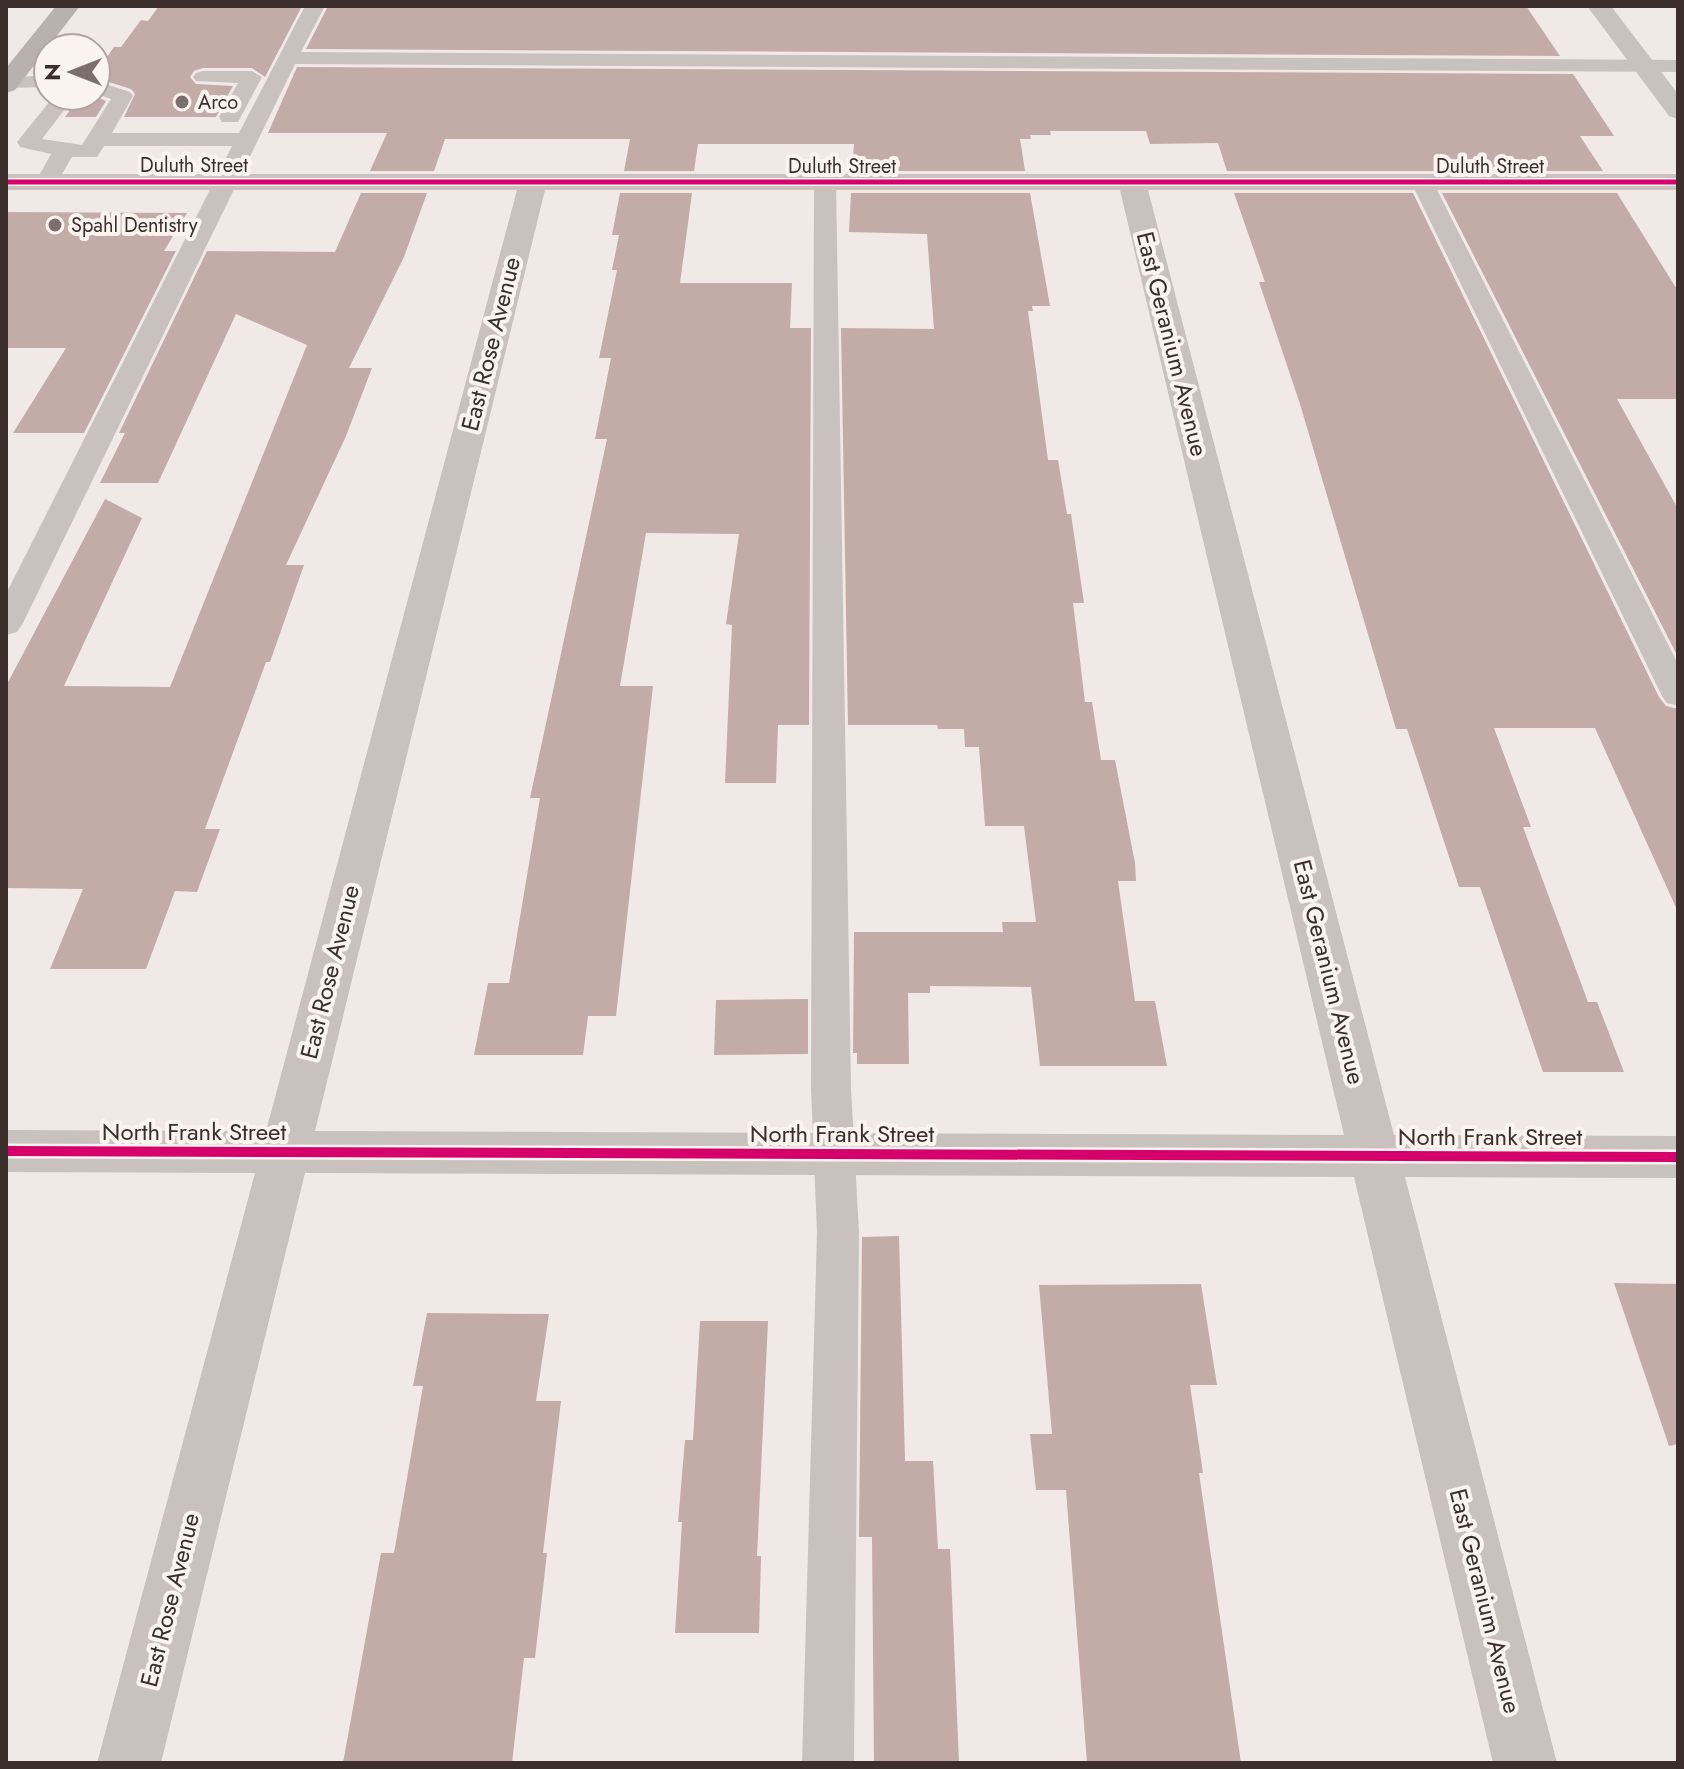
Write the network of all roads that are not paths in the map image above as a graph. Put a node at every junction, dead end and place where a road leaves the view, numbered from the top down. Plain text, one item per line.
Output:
1 (68, 6) edge
2 (315, 6) edge
3 (1599, 6) edge
4 (288, 58) junction
5 (1645, 66) junction
6 (1678, 66) edge
7 (112, 76) edge
8 (122, 76) dead end
9 (203, 77) dead end
10 (32, 85) edge
11 (7, 92) edge
12 (112, 92) edge
13 (1678, 111) edge
14 (52, 112) edge
15 (97, 139) junction
16 (218, 140) junction
17 (246, 140) junction
18 (63, 150) junction
19 (47, 181) junction
20 (225, 181) junction
21 (6, 182) edge
22 (533, 182) junction
23 (825, 182) junction
24 (1132, 182) junction
25 (1422, 182) junction
26 (1678, 182) edge
27 (6, 625) edge
28 (1678, 696) edge
29 (6, 1151) edge
30 (284, 1153) junction
31 (834, 1153) junction
32 (1374, 1156) junction
33 (1678, 1157) edge
34 (129, 1763) edge
35 (828, 1763) edge
36 (1525, 1763) edge

1 - 11 main road
2 - 4 lane
3 - 5 street
4 - 5 lane
4 - 17 lane
5 - 6 lane
5 - 13 street
7 - 8 lane
9 - 16 lane
10 - 11 lane
12 - 15 lane
14 - 18 lane
15 - 16 lane
15 - 18 lane
16 - 17 lane
17 - 20 lane
18 - 19 lane
19 - 20 street, Duluth Street
19 - 21 street, Duluth Street
20 - 22 street, Duluth Street
20 - 27 lane
22 - 23 street, Duluth Street
22 - 30 street, East Rose Avenue
23 - 24 street, Duluth Street
23 - 31 lane
24 - 25 street, Duluth Street
24 - 32 street, East Geranium Avenue
25 - 26 street, Duluth Street
25 - 28 lane
29 - 30 street, North Frank Street
30 - 31 street, North Frank Street
30 - 34 street, East Rose Avenue
31 - 32 street, North Frank Street
31 - 35 lane
32 - 33 street, North Frank Street
32 - 36 street, East Geranium Avenue

